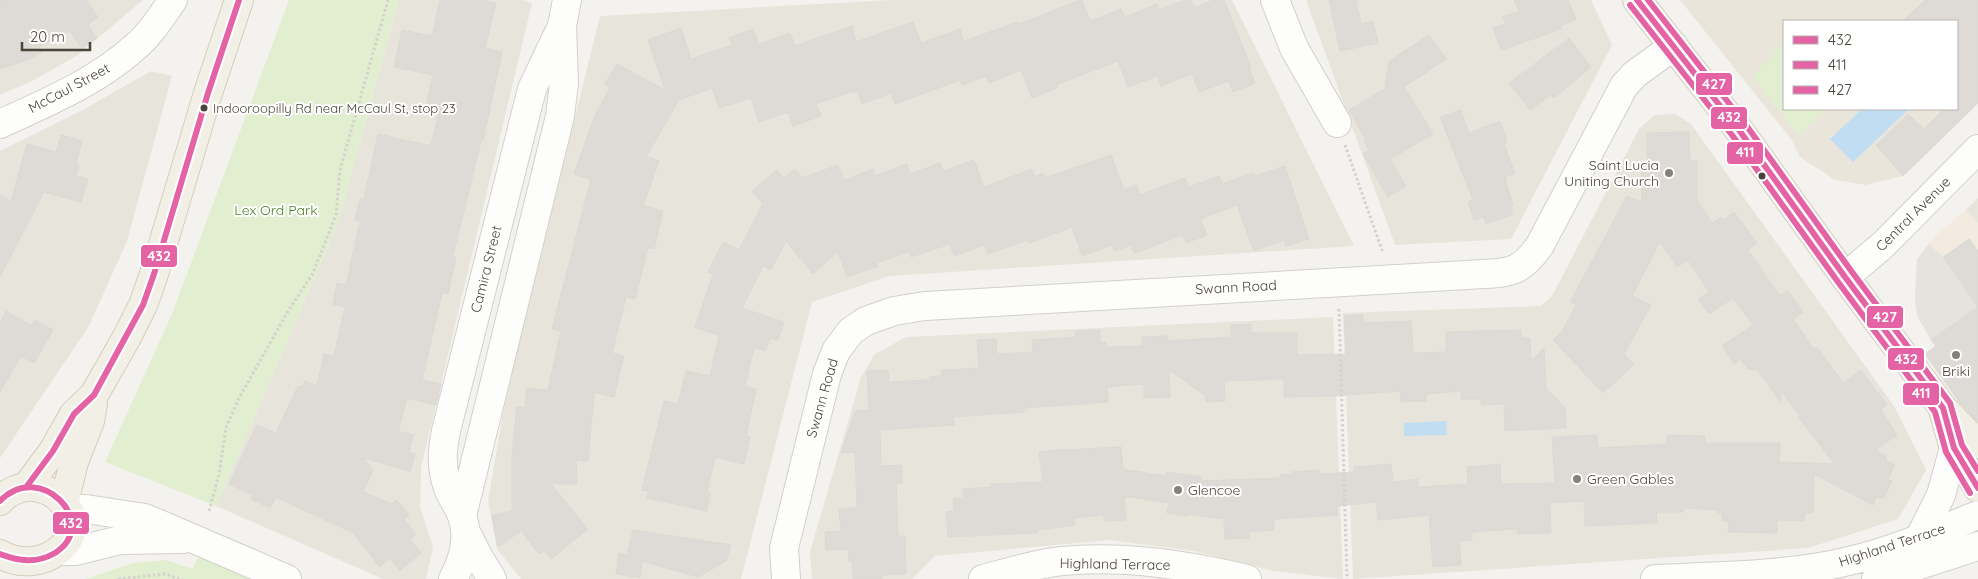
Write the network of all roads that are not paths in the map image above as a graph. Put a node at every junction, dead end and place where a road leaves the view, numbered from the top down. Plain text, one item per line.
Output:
1 (173, 0) edge
2 (239, 0) edge
3 (1275, 0) edge
4 (1637, 0) edge
5 (565, 13) edge
6 (1674, 46) junction
7 (1337, 122) road end
8 (0, 124) edge
9 (1978, 149) edge
10 (1845, 277) junction
11 (94, 395) junction
12 (1966, 446) edge
13 (27, 486) junction
14 (1978, 488) edge
15 (1, 499) edge
16 (66, 506) junction
17 (1978, 515) edge
18 (463, 523) junction
19 (192, 539) junction
20 (1919, 539) junction
21 (1978, 546) edge
22 (784, 548) junction
23 (64, 551) junction
24 (0, 554) edge
25 (32, 573) edge
26 (287, 579) edge
27 (453, 579) edge
28 (492, 579) edge
29 (771, 579) edge
30 (786, 579) edge
31 (983, 579) edge
32 (1247, 579) edge
33 (1656, 579) edge
34 (1876, 579) edge

1 - 8 street, McCaul Street
2 - 11 main road
3 - 7 street
4 - 6 main road
5 - 18 street, Camira Street
5 - 18 street, Camira Street
6 - 10 main road
6 - 22 street, Swann Road
9 - 10 street, Central Avenue
10 - 12 main road
11 - 13 main road
11 - 16 main road
12 - 14 main road
12 - 20 street
13 - 15 main road
13 - 16 main road
16 - 19 street
16 - 23 main road
17 - 20 street, Highland Terrace
18 - 27 street, Camira Street
18 - 28 street, Camira Street
19 - 23 street
19 - 26 street
20 - 33 street, Highland Terrace
21 - 34 street, Highland Terrace
22 - 29 street, Swann Road
22 - 30 street, Swann Road
23 - 25 main road
24 - 25 main road
31 - 32 street, Highland Terrace

